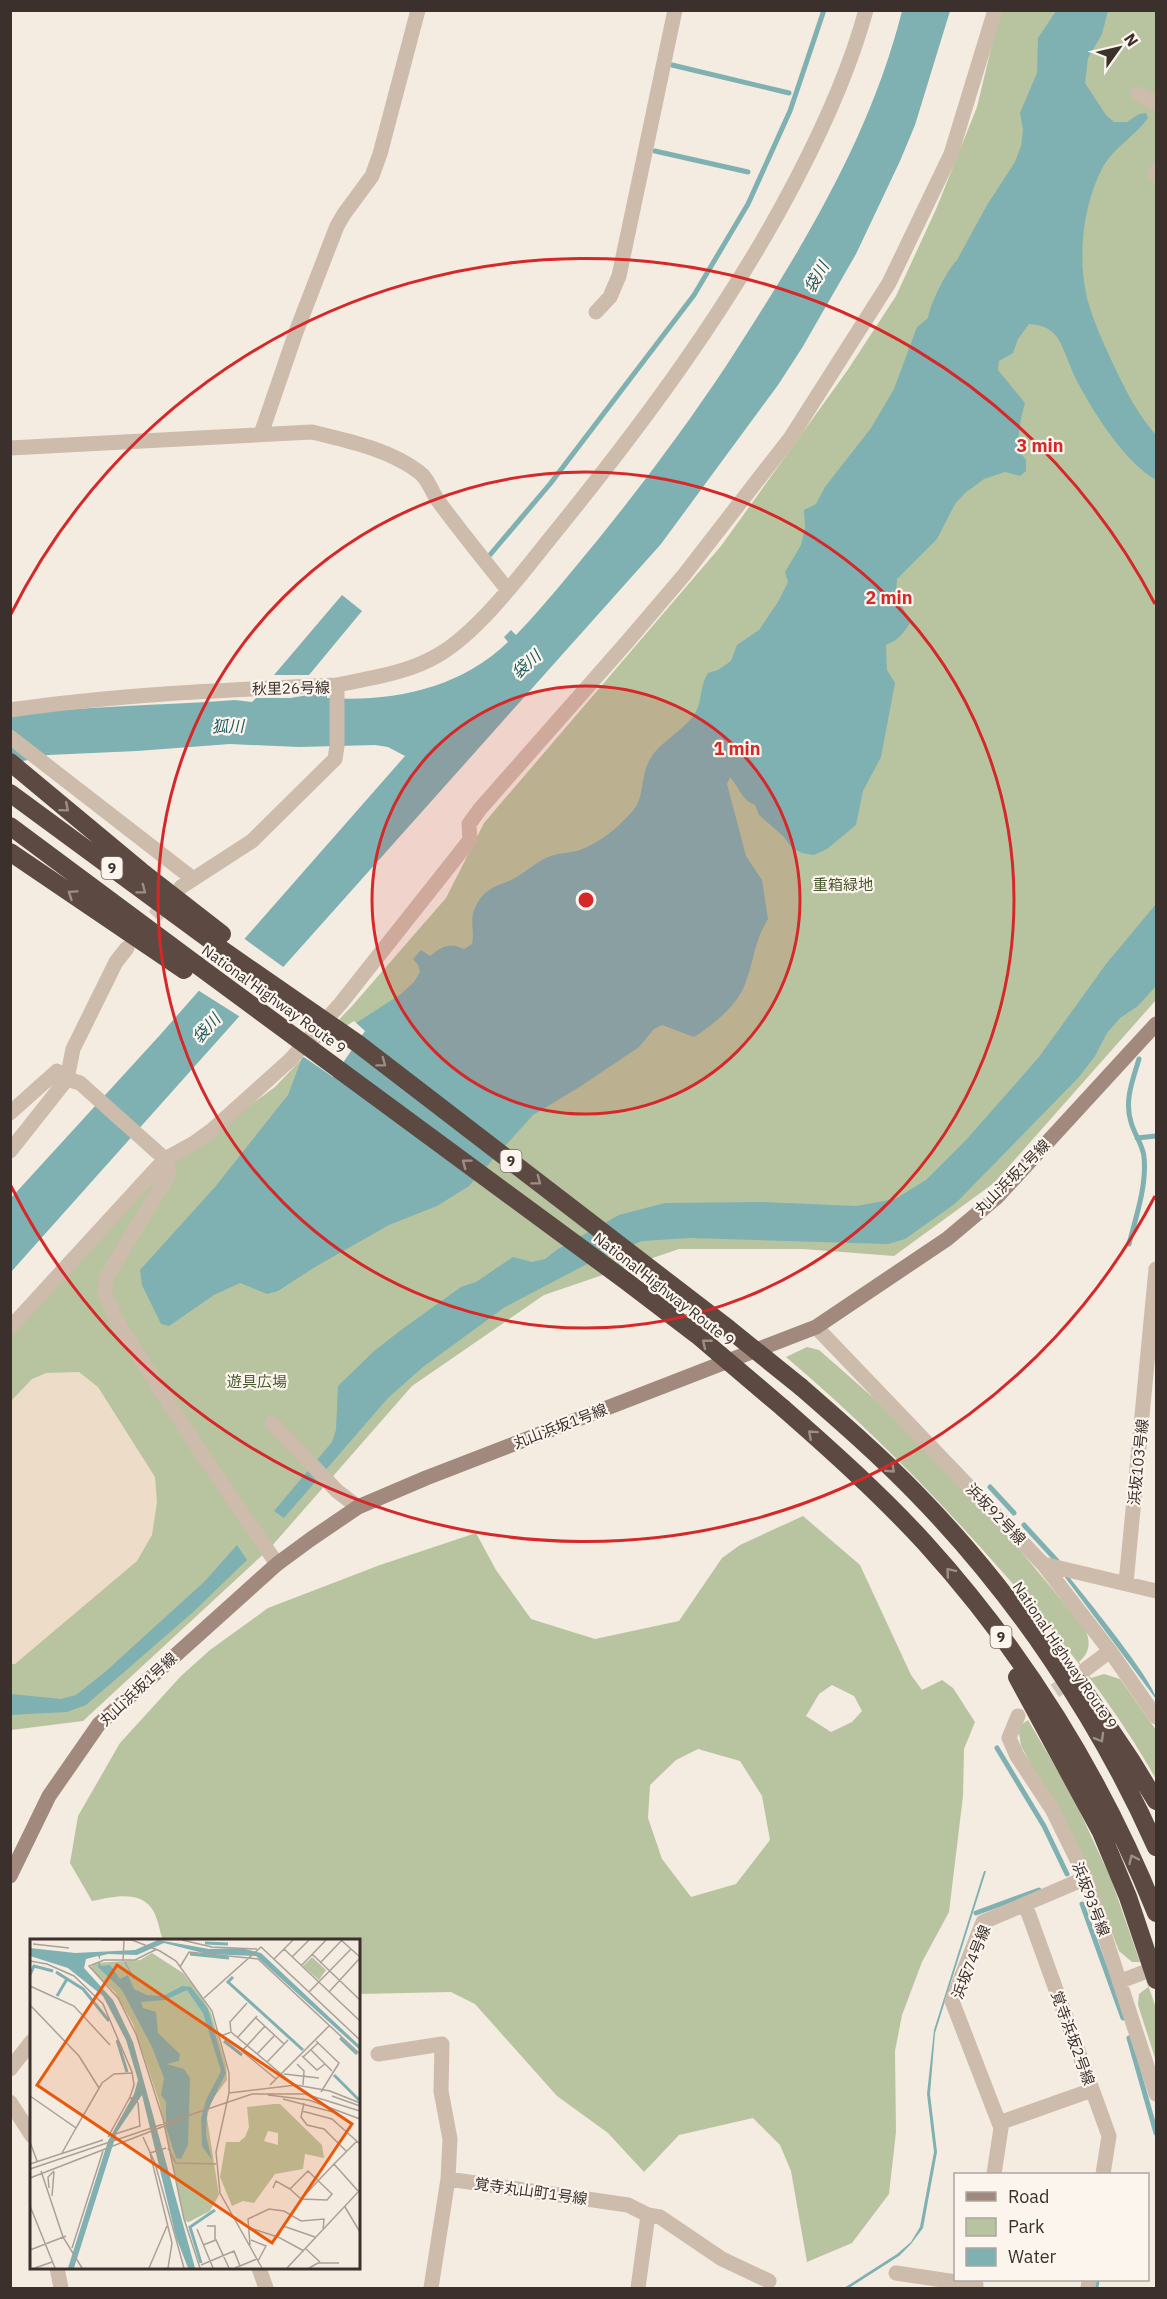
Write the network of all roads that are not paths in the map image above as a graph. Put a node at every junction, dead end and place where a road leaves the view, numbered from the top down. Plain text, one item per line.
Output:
1 (418, 10) edge
2 (675, 10) edge
3 (866, 10) edge
4 (995, 10) edge
5 (1138, 94) dead end
6 (1156, 103) edge
7 (596, 312) dead end
8 (261, 434) junction
9 (10, 448) edge
10 (507, 589) junction
11 (336, 691) junction
12 (10, 710) edge
13 (10, 737) edge
14 (15, 766) edge
15 (10, 793) edge
16 (10, 826) edge
17 (10, 852) edge
18 (218, 939) junction
19 (127, 948) tunnel mouth
20 (193, 969) junction
21 (1156, 1024) edge
22 (73, 1081) junction
23 (10, 1113) edge
24 (10, 1151) edge
25 (162, 1155) junction
26 (1156, 1269) edge
27 (816, 1327) junction
28 (10, 1328) edge
29 (272, 1423) dead end
30 (358, 1507) junction
31 (277, 1564) junction
32 (1043, 1564) junction
33 (1126, 1583) junction
34 (998, 1588) junction
35 (1156, 1591) edge
36 (978, 1606) junction
37 (1110, 1651) junction
38 (1086, 1669) tunnel mouth
39 (1018, 1716) dead end
40 (1156, 1717) edge
41 (1156, 1802) edge
42 (1156, 1847) edge
43 (10, 1876) edge
44 (1086, 1878) junction
45 (1025, 1904) junction
46 (1156, 1913) edge
47 (1149, 1977) edge
48 (1121, 1981) junction
49 (30, 2044) edge
50 (378, 2054) dead end
51 (10, 2069) edge
52 (1092, 2090) junction
53 (1156, 2094) edge
54 (10, 2102) edge
55 (999, 2124) junction
56 (30, 2133) edge
57 (994, 2173) edge
58 (1103, 2173) edge
59 (448, 2179) junction
60 (648, 2215) junction
61 (57, 2269) edge
62 (259, 2269) edge
63 (897, 2272) dead end
64 (954, 2281) edge
65 (956, 2281) edge
66 (769, 2282) dead end
67 (976, 2284) edge
68 (61, 2289) edge
69 (266, 2289) edge
70 (431, 2289) edge
71 (638, 2289) edge

1 - 8 street
2 - 7 street
3 - 10 street
4 - 25 street
5 - 6 street
8 - 9 street
8 - 10 street
10 - 11 street
11 - 12 street, 秋里26号線
11 - 13 street, 秋里26号線
14 -> 18 highway
15 -> 18 highway, National Highway Route 9 / 9
16 - 20 highway, National Highway Route 9 / 9
20 -> 17 highway
18 -> 34 highway, National Highway Route 9 / 9, bridge
19 - 22 street
36 -> 20 highway, National Highway Route 9 / 9, bridge
21 - 27 street, 丸山浜坂1号線
22 - 23 street
22 - 24 street
22 - 25 street
25 - 28 street
25 - 31 street
26 - 33 street, 浜坂103号線
27 - 30 street, 丸山浜坂1号線
27 - 32 street, 浜坂92号線
29 - 30 street
30 - 31 street, 丸山浜坂1号線
31 - 43 street, 丸山浜坂1号線
32 - 33 street
32 - 37 street, 浜坂92号線
33 - 35 street
34 - 41 highway
34 -> 42 highway, National Highway Route 9 / 9
46 -> 36 highway, National Highway Route 9 / 9
36 - 47 highway
37 - 38 street
37 - 40 street, 浜坂92号線
39 - 44 street, 浜坂93号線
44 - 45 street, 浜坂74号線
44 - 48 street, 浜坂93号線
45 - 52 street, 覚寺浜坂2号線
45 - 55 street, 浜坂74号線
47 - 48 street
48 - 53 street, 浜坂93号線
49 - 51 street
50 - 59 street
52 - 55 street
52 - 58 street, 覚寺浜坂2号線
54 - 56 street
55 - 57 street, 浜坂74号線
59 - 60 street, 覚寺丸山町1号線
59 - 70 street
60 - 66 street, 覚寺丸山町1号線
60 - 71 street
61 - 68 street
62 - 69 street
63 - 64 street
65 - 67 street

